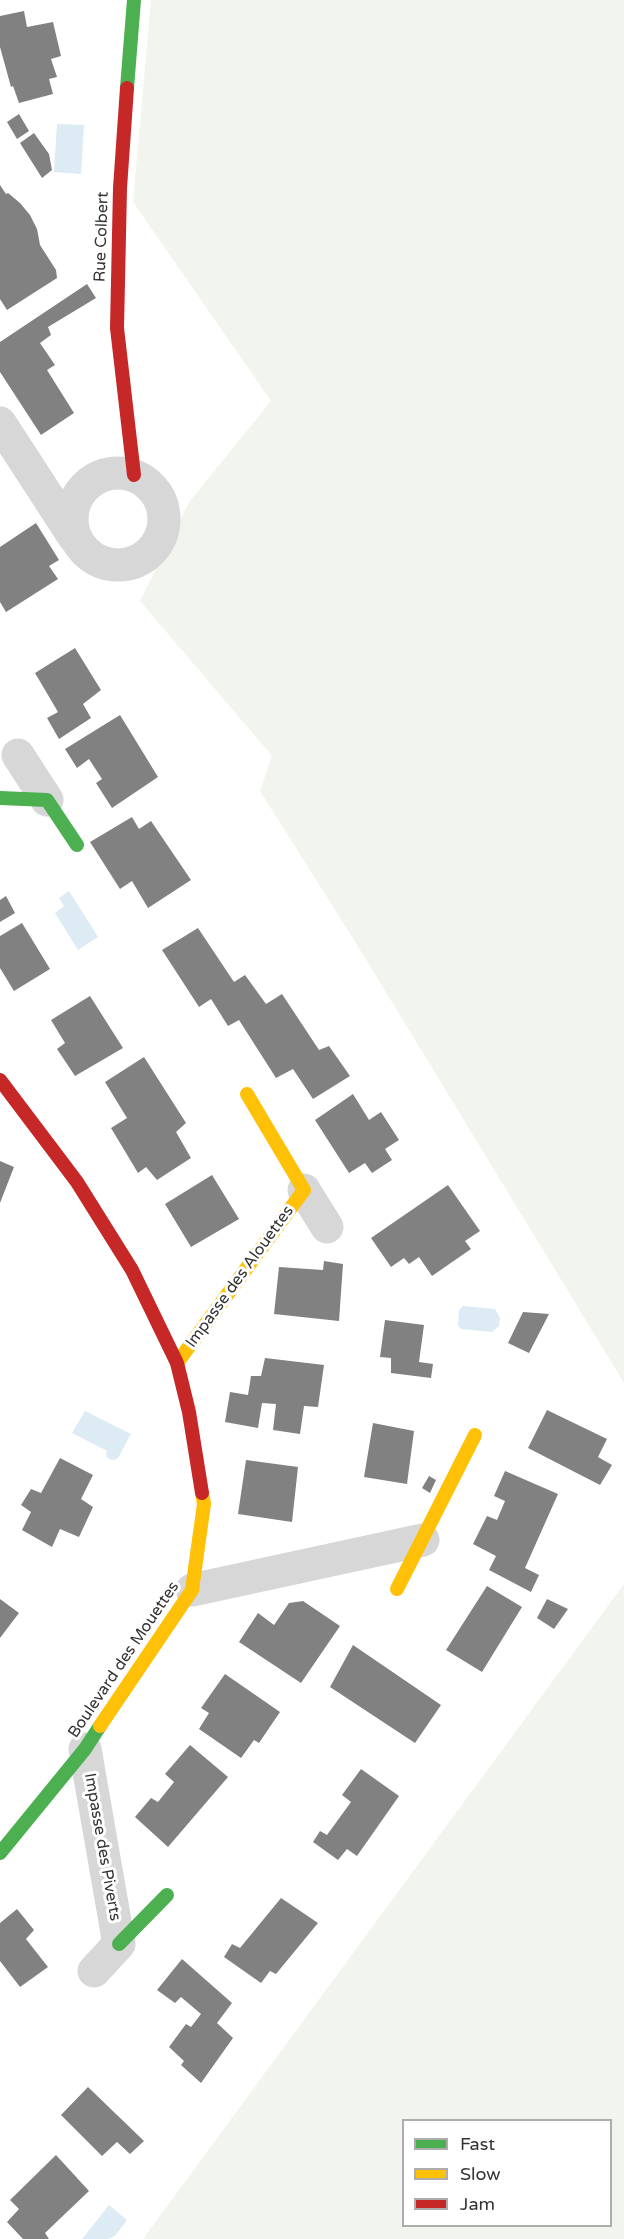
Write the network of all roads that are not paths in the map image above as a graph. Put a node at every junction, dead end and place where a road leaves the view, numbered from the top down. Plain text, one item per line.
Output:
1 (134, 0) edge
2 (0, 423) edge
3 (11, 462) edge
4 (134, 475) junction
5 (83, 551) junction
6 (18, 755) dead end
7 (0, 798) edge
8 (47, 800) junction
9 (76, 845) dead end
10 (0, 1080) edge
11 (248, 1094) dead end
12 (304, 1190) junction
13 (327, 1227) dead end
14 (177, 1363) junction
15 (475, 1435) dead end
16 (423, 1540) junction
17 (397, 1589) dead end
18 (192, 1590) junction
19 (85, 1749) junction
20 (0, 1853) edge
21 (167, 1894) dead end
22 (119, 1944) junction
23 (94, 1971) dead end

1 - 4 street, Rue Colbert
2 - 3 street
3 - 5 street
4 - 5 street
4 - 5 street
6 - 8 street
7 - 8 street
8 - 9 street
10 - 14 street, Boulevard des Mouettes
11 - 12 street, Impasse des Alouettes
12 - 13 street, Impasse des Alouettes
12 - 14 street, Impasse des Alouettes
14 - 18 street, Boulevard des Mouettes
15 - 16 street
16 - 17 street
16 - 18 street
18 - 19 street, Boulevard des Mouettes
19 - 20 street, Boulevard des Mouettes
19 - 22 street, Impasse des Piverts
21 - 22 street, Impasse des Piverts
22 - 23 street, Impasse des Piverts

